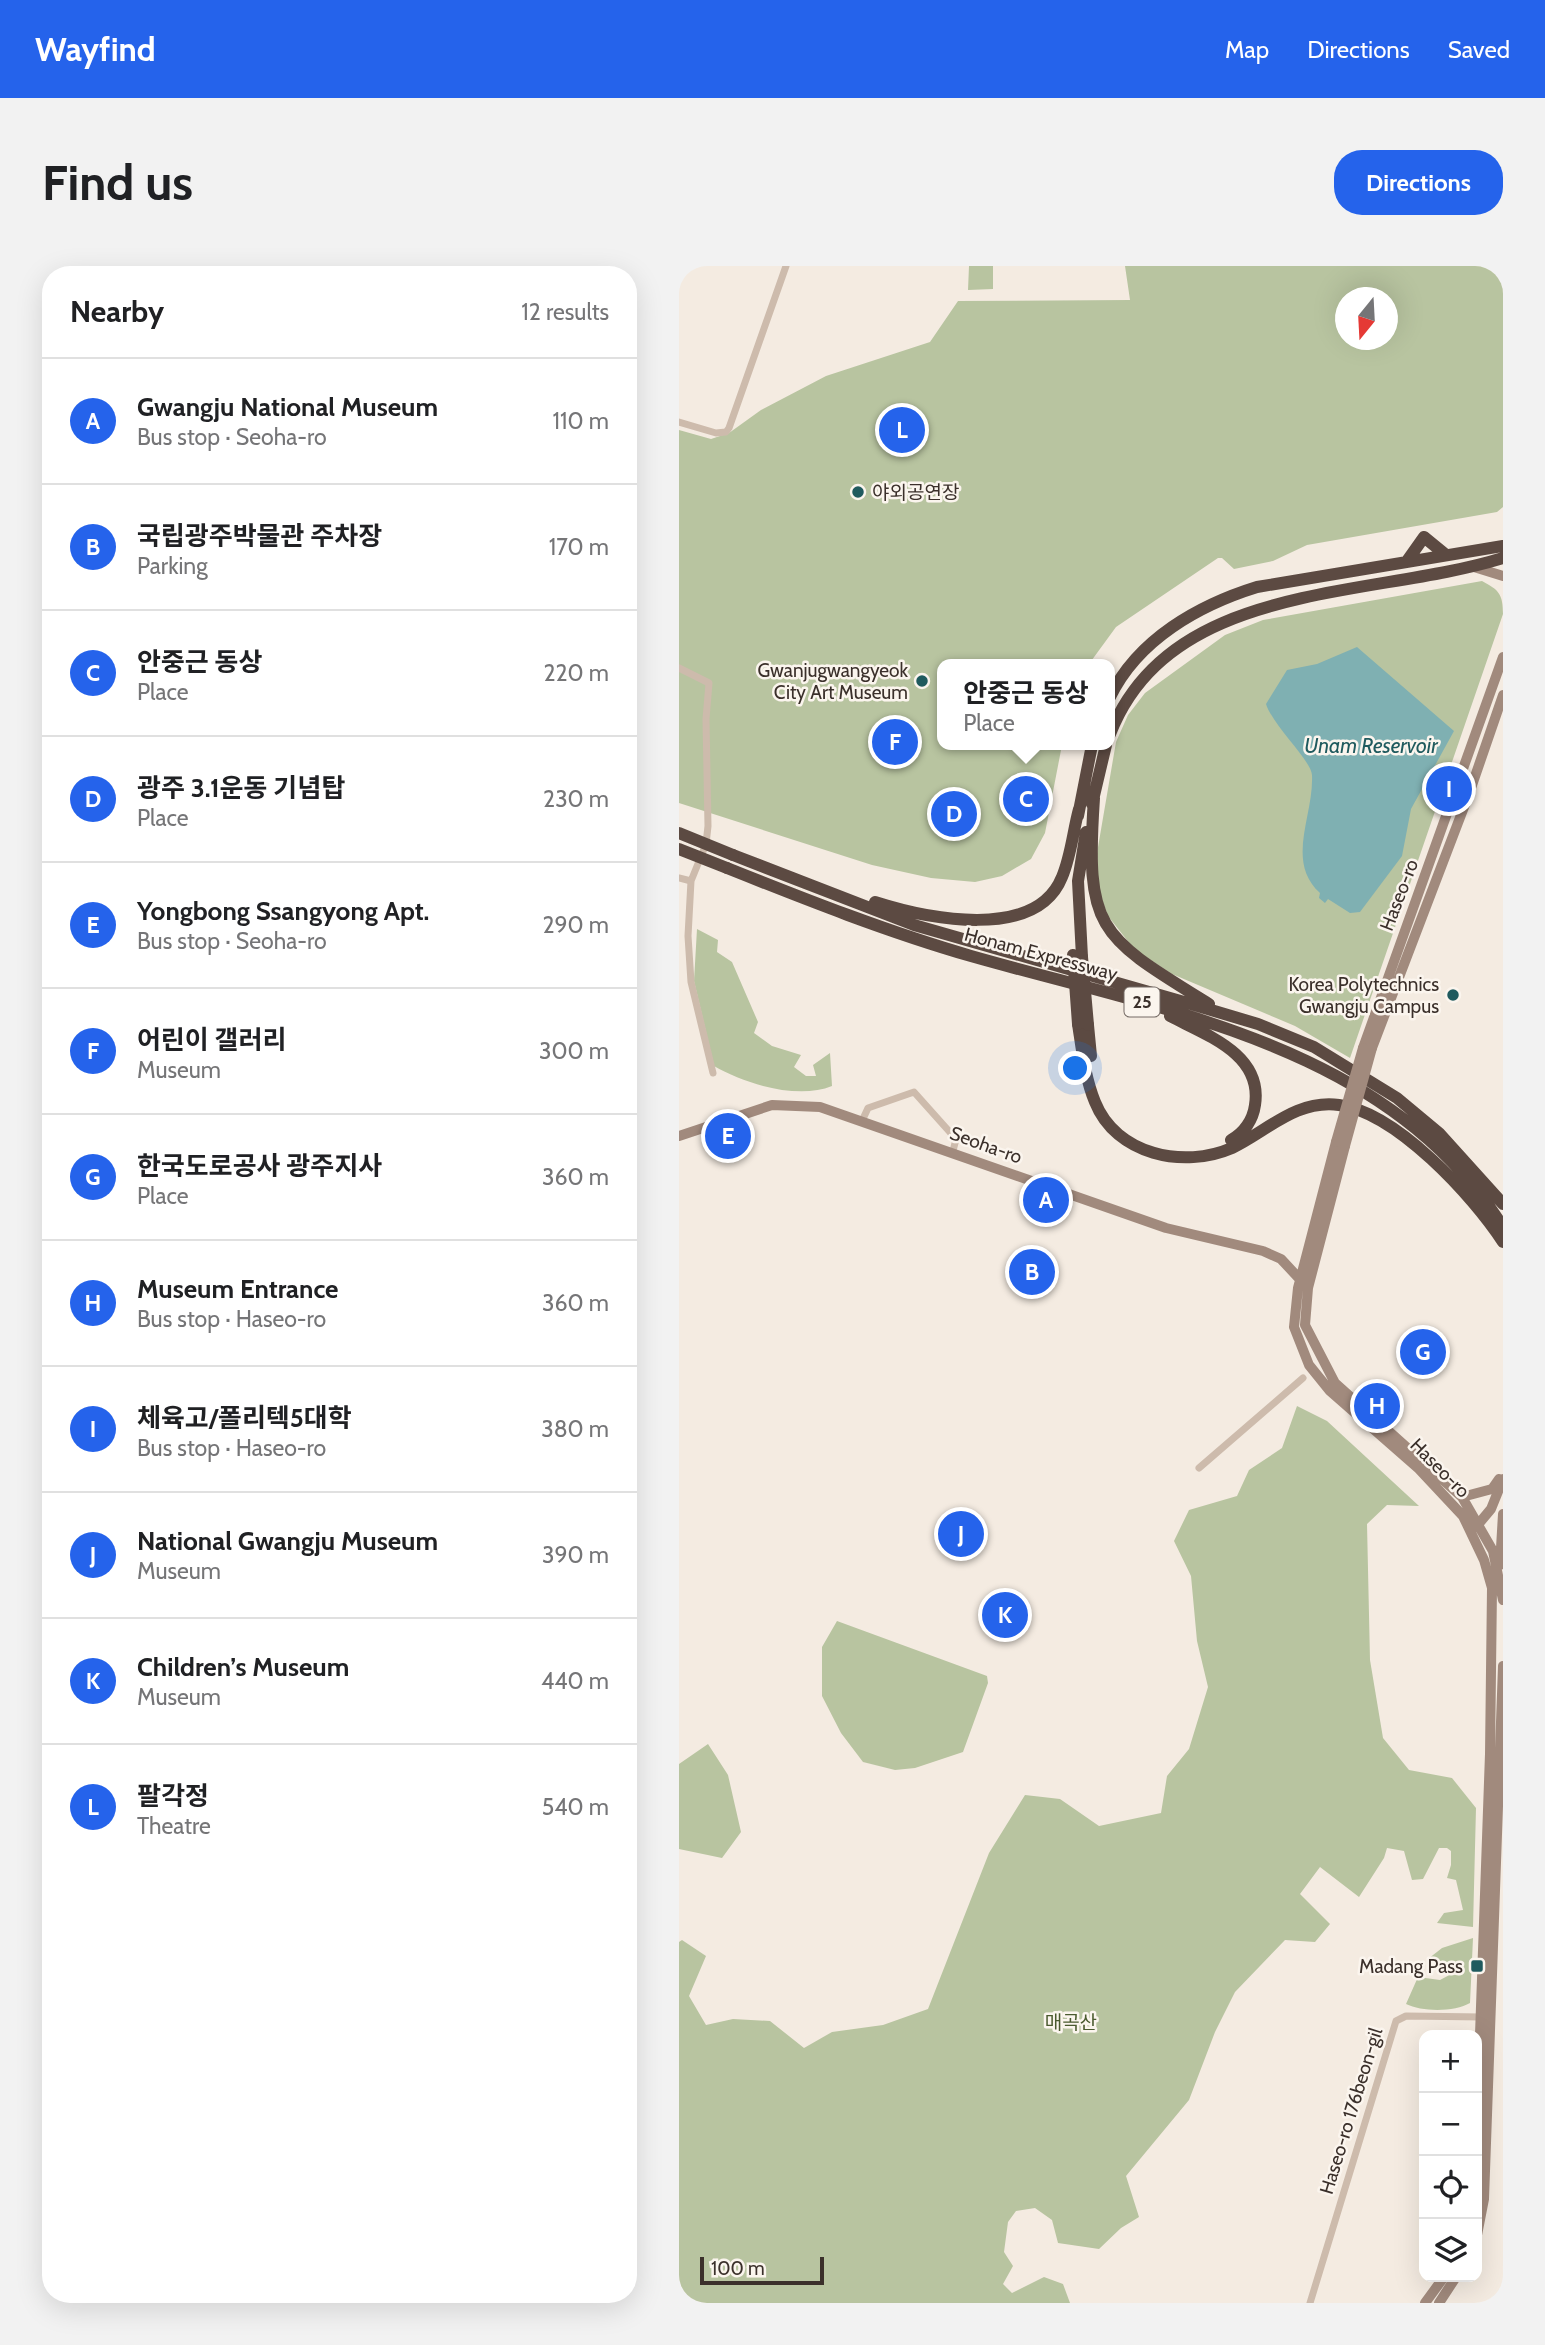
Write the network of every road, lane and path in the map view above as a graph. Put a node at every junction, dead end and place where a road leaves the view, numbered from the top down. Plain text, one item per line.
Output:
1 (786, 266) edge
2 (679, 422) edge
3 (1502, 548) edge
4 (1446, 555) junction
5 (1407, 561) junction
6 (1474, 567) junction
7 (1503, 576) edge
8 (1503, 657) edge
9 (679, 668) edge
10 (1115, 688) edge
11 (1503, 695) edge
12 (1115, 722) edge
13 (1091, 750) edge
14 (1105, 750) edge
15 (1094, 798) junction
16 (1079, 809) junction
17 (679, 834) edge
18 (679, 849) edge
19 (679, 878) edge
20 (691, 881) junction
21 (820, 890) junction
22 (1077, 956) junction
23 (1145, 1003) junction
24 (1227, 1015) junction
25 (1083, 1024) junction
26 (1367, 1048) junction
27 (713, 1073) dead end
28 (862, 1121) junction
29 (679, 1136) edge
30 (1341, 1144) junction
31 (953, 1151) junction
32 (1503, 1203) edge
33 (1503, 1227) edge
34 (1503, 1242) edge
35 (1301, 1278) junction
36 (1308, 1288) junction
37 (1303, 1378) dead end
38 (1199, 1468) dead end
39 (1503, 1473) edge
40 (1503, 1479) edge
41 (1462, 1497) junction
42 (1503, 1514) edge
43 (1479, 1523) junction
44 (1471, 1532) junction
45 (1499, 1573) junction
46 (1503, 1600) edge
47 (1503, 1666) edge
48 (1486, 2017) junction
49 (1479, 2093) edge
50 (1480, 2219) edge
51 (1440, 2282) edge
52 (1453, 2282) edge
53 (1310, 2303) edge
54 (1425, 2303) edge
55 (1439, 2303) edge

1 - 2 street
3 - 4 highway
3 - 6 highway
4 - 5 highway
4 - 5 highway
5 - 10 highway
6 - 7 main road
6 - 12 highway
8 - 26 main road, Haseo-ro
9 - 20 street
11 - 26 main road, Haseo-ro
13 - 16 highway
14 - 15 highway
15 - 22 highway
15 - 24 highway
16 - 21 highway
16 - 22 highway
17 - 21 highway, Honam Expressway / 25, bridge
18 - 23 highway, Honam Expressway / 25, bridge
19 - 20 street
20 - 27 street
21 - 24 highway, Honam Expressway / 25
22 - 25 highway, bridge
23 - 25 highway
23 - 33 highway, Honam Expressway / 25
24 - 32 highway, Honam Expressway / 25
25 - 34 highway
26 - 30 main road, Haseo-ro, bridge
28 - 29 main road, Seoha-ro
28 - 31 main road, Seoha-ro
28 - 31 street
30 - 35 main road, Haseo-ro
30 - 36 main road, Haseo-ro
31 - 35 main road, Seoha-ro
35 - 36 main road, Seoha-ro
35 - 44 main road, Haseo-ro
36 - 41 main road, Haseo-ro
37 - 38 street
39 - 41 main road
40 - 43 main road
41 - 43 main road, Haseo-ro
42 - 45 main road
43 - 44 main road
43 - 45 main road, Haseo-ro
44 - 48 main road, Haseo-ro
45 - 46 main road, Haseo-ro
47 - 48 main road, Haseo-ro
48 - 49 main road, Haseo-ro
48 - 50 main road, Haseo-ro
48 - 53 street, Haseo-ro 176beon-gil
51 - 54 main road
52 - 55 main road

